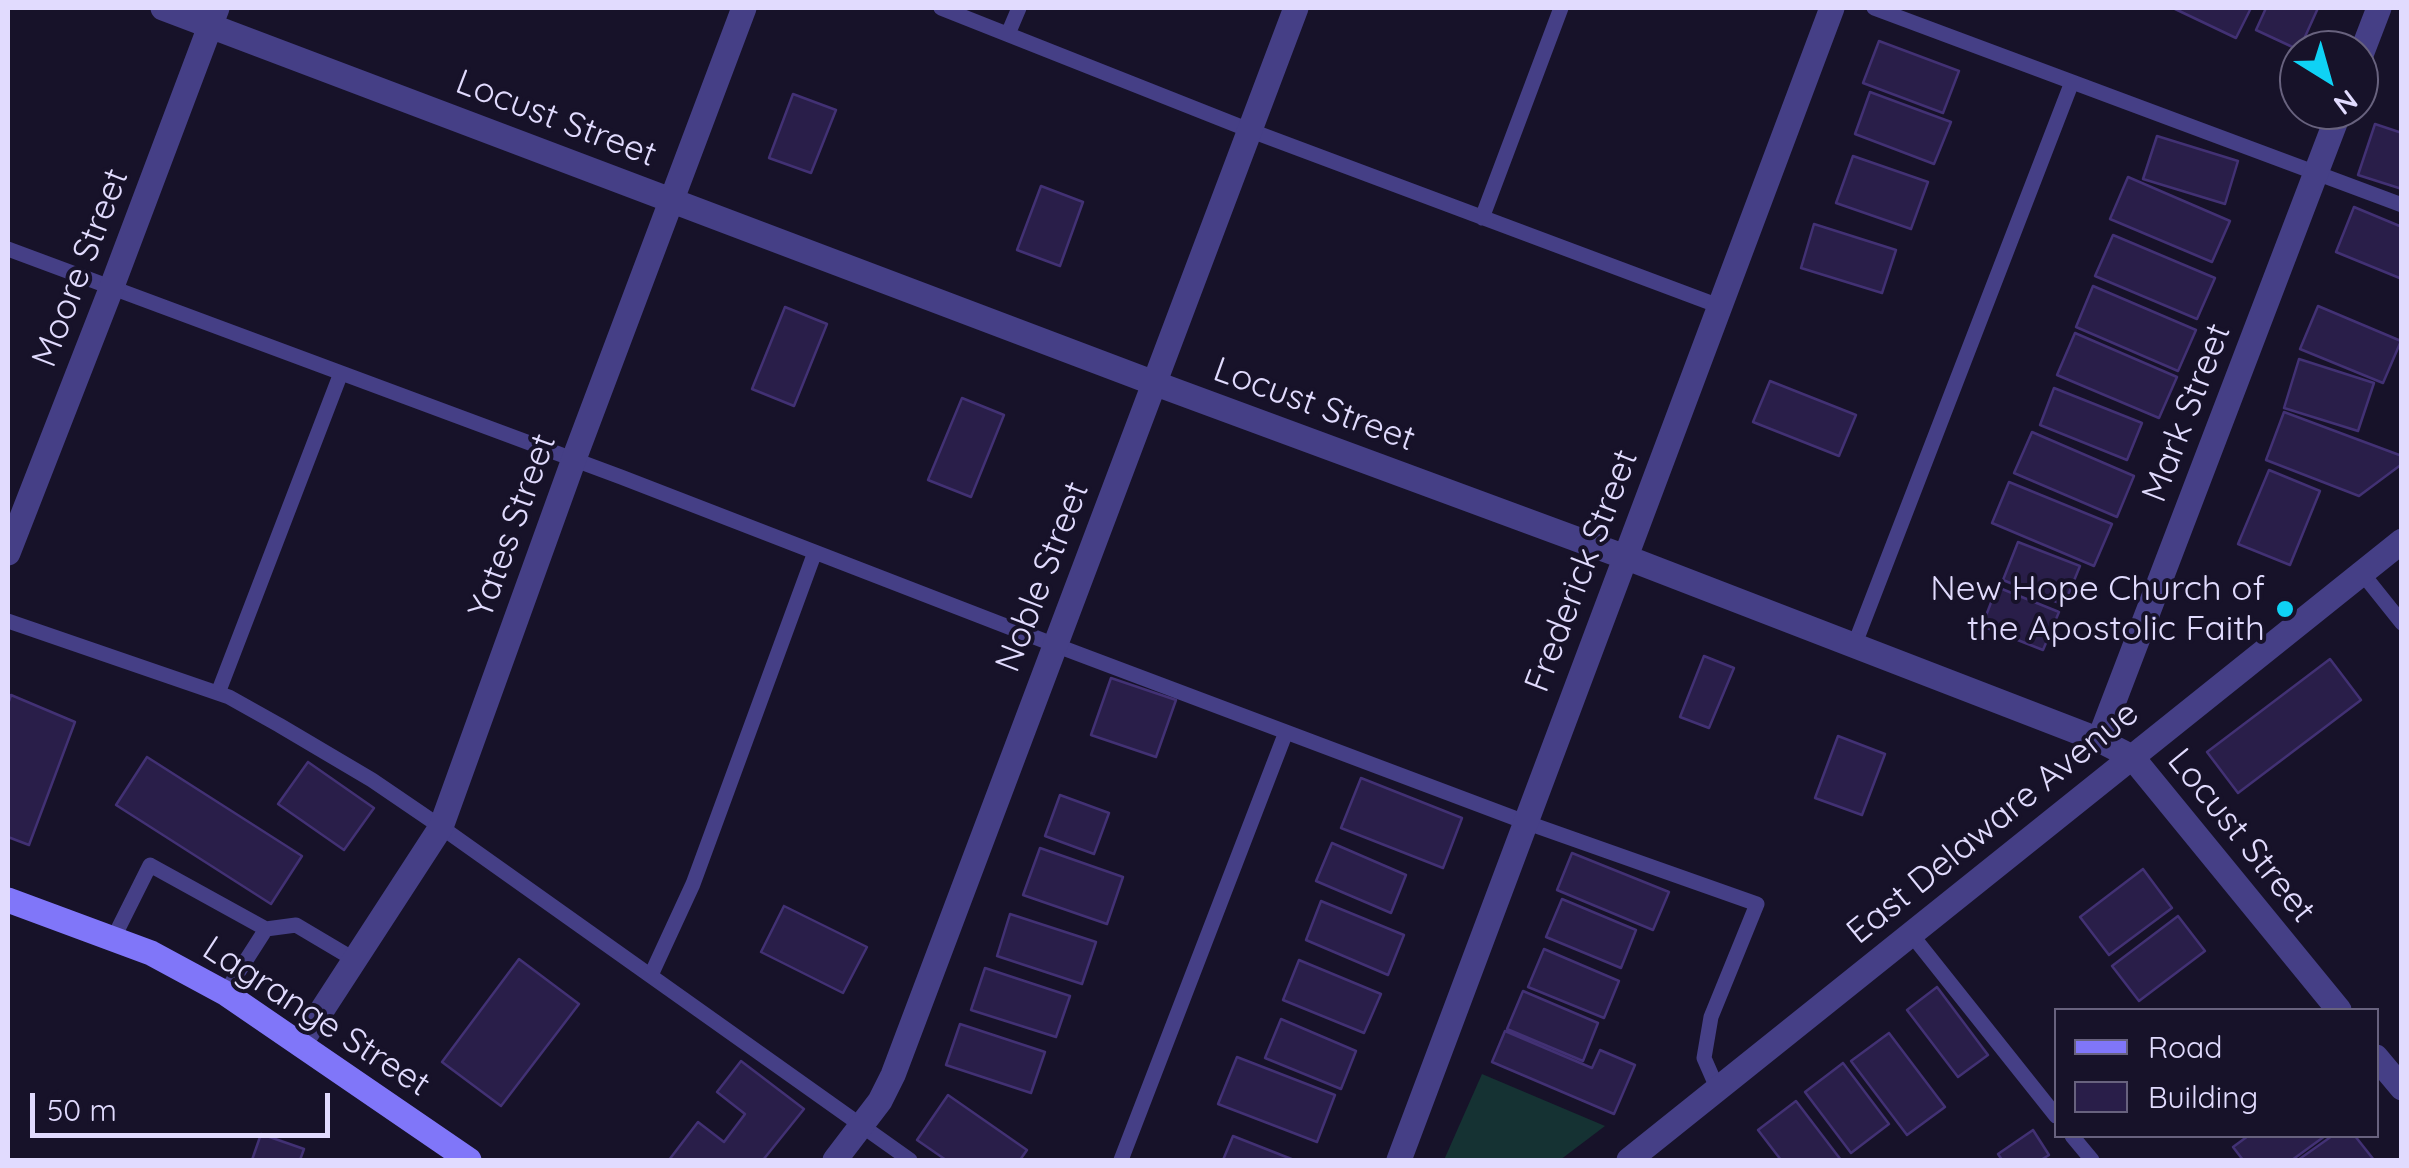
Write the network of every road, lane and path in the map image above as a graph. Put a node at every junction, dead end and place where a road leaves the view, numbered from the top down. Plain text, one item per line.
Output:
1 (163, 8) edge
2 (744, 8) edge
3 (941, 8) edge
4 (1018, 8) edge
5 (1296, 8) edge
6 (1561, 8) edge
7 (1832, 8) edge
8 (1874, 8) edge
9 (214, 16) edge
10 (1008, 34) junction
11 (2072, 82) junction
12 (1249, 130) junction
13 (2332, 130) edge
14 (2316, 172) junction
15 (671, 200) junction
16 (2402, 205) edge
17 (1482, 218) junction
18 (8, 248) edge
19 (112, 288) junction
20 (1719, 306) junction
21 (341, 373) junction
22 (1154, 383) junction
23 (574, 459) junction
24 (2402, 541) edge
25 (815, 552) junction
26 (8, 553) edge
27 (1625, 557) junction
28 (2362, 573) junction
29 (8, 621) edge
30 (2402, 622) edge
31 (1055, 645) junction
32 (1854, 646) junction
33 (218, 694) junction
34 (1286, 732) junction
35 (2099, 740) junction
36 (2132, 757) junction
37 (1525, 822) junction
38 (440, 827) junction
39 (8, 900) edge
40 (266, 929) junction
41 (1911, 934) junction
42 (114, 939) junction
43 (354, 960) junction
44 (651, 976) junction
45 (225, 993) junction
46 (2336, 1008) edge
47 (300, 1044) junction
48 (2379, 1061) edge
49 (2402, 1088) edge
50 (1718, 1090) junction
51 (2054, 1113) edge
52 (862, 1126) junction
53 (2074, 1138) edge
54 (469, 1160) edge
55 (835, 1160) edge
56 (910, 1160) edge
57 (1121, 1160) edge
58 (1399, 1160) edge
59 (1629, 1160) edge
60 (2092, 1160) edge

1 - 9 street, Locust Street
2 - 15 street, Yates Street
3 - 10 lane
4 - 10 lane
5 - 12 street, Noble Street
6 - 17 lane
7 - 20 street, Frederick Street
8 - 11 lane
9 - 15 street, Locust Street
9 - 19 street, Moore Street
10 - 12 lane
11 - 14 lane
11 - 32 lane
12 - 17 lane
12 - 22 street, Noble Street
13 - 14 street, Mark Street
14 - 16 lane
14 - 35 street, Mark Street
15 - 22 street, Locust Street
15 - 23 street, Yates Street
17 - 20 lane
18 - 19 lane
19 - 21 lane
19 - 26 street, Moore Street
20 - 27 street, Frederick Street
21 - 23 lane
21 - 33 lane
22 - 27 street, Locust Street
22 - 31 street, Noble Street
23 - 25 lane
23 - 38 street, Yates Street
24 - 28 street, East Delaware Avenue
25 - 31 lane
25 - 44 lane
27 - 32 street, Locust Street
27 - 37 street, Frederick Street
28 - 30 lane
28 - 36 street, East Delaware Avenue
29 - 33 lane
31 - 34 lane
31 - 52 street, Noble Street
32 - 35 street, Locust Street
33 - 38 lane
34 - 37 lane
34 - 57 lane
35 - 36 street, Locust Street
36 - 41 street, East Delaware Avenue
36 - 46 street, Locust Street
37 - 50 lane
37 - 58 street, Frederick Street
38 - 43 street, Yates Street
38 - 44 lane
39 - 42 main road, Lagrange Street
40 - 42 lane
40 - 43 lane
40 - 45 lane
41 - 50 street, East Delaware Avenue
41 - 51 lane
42 - 45 main road, Lagrange Street
43 - 47 street, Yates Street
44 - 52 lane
45 - 47 main road, Lagrange Street
47 - 54 main road, Lagrange Street
48 - 49 street
50 - 59 street, East Delaware Avenue
52 - 55 street, Noble Street
52 - 56 lane
53 - 60 lane

